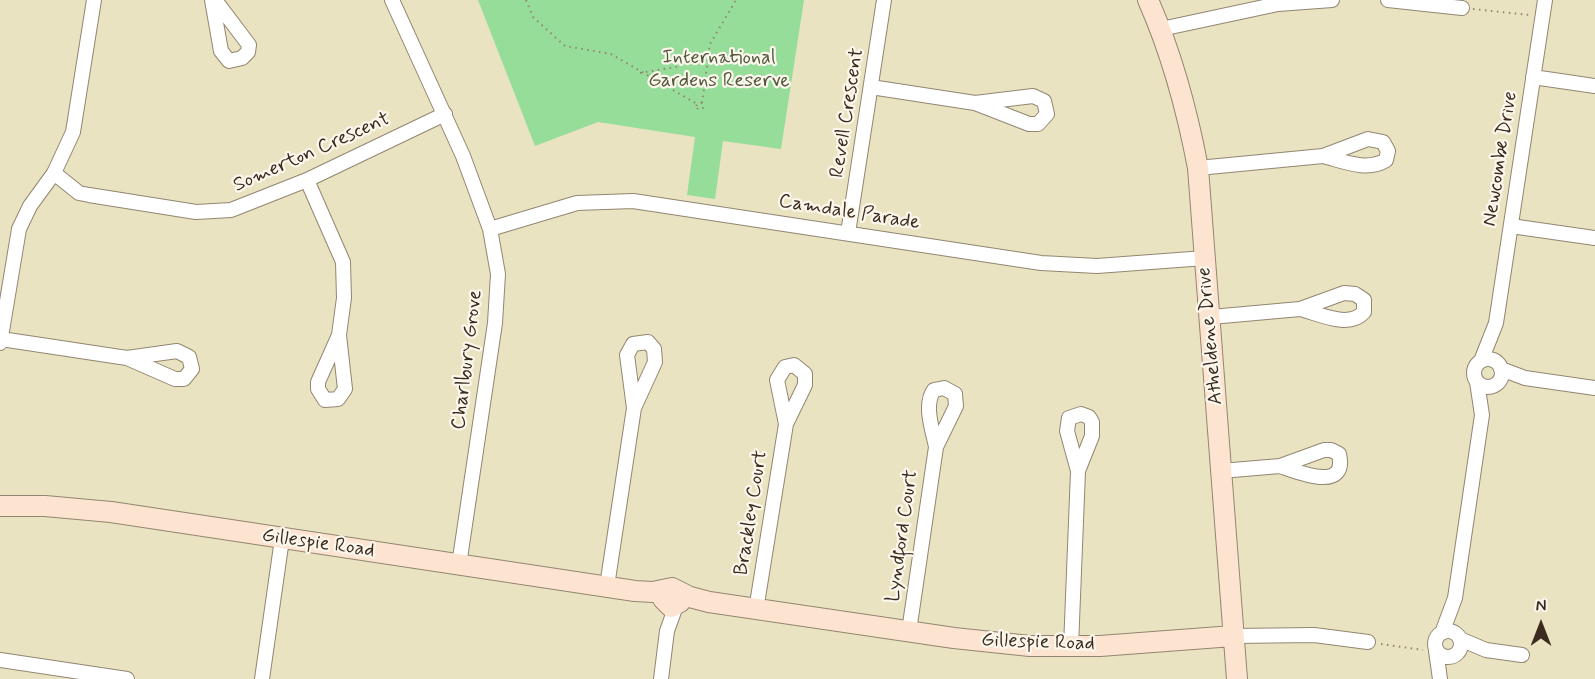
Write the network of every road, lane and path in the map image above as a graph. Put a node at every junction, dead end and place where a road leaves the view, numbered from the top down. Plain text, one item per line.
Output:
1 (94, 0) edge
2 (392, 0) edge
3 (526, 0) edge
4 (736, 0) edge
5 (884, 0) edge
6 (1148, 0) edge
7 (1332, 0) edge
8 (1388, 0) edge
9 (1545, 0) edge
10 (1462, 8) joint
11 (1543, 17) junction
12 (1161, 29) junction
13 (708, 52) junction
14 (640, 73) junction
15 (1533, 77) junction
16 (1595, 86) edge
17 (871, 87) junction
18 (702, 103) junction
19 (975, 103) dead end
20 (697, 104) junction
21 (445, 114) junction
22 (1323, 156) dead end
23 (1198, 168) junction
24 (54, 173) junction
25 (307, 180) junction
26 (1510, 226) junction
27 (490, 229) junction
28 (848, 232) junction
29 (1595, 238) edge
30 (1204, 258) junction
31 (1300, 309) dead end
32 (1211, 317) junction
33 (1496, 323) junction
34 (339, 335) dead end
35 (0, 341) edge
36 (127, 358) dead end
37 (1481, 361) junction
38 (1501, 368) junction
39 (1525, 378) junction
40 (1488, 384) junction
41 (1595, 388) edge
42 (634, 408) dead end
43 (786, 424) dead end
44 (936, 447) dead end
45 (1280, 466) dead end
46 (1078, 471) dead end
47 (1221, 471) junction
48 (0, 506) edge
49 (282, 539) junction
50 (459, 565) junction
51 (607, 586) junction
52 (1455, 598) junction
53 (672, 600) junction
54 (756, 610) junction
55 (909, 631) junction
56 (1442, 633) junction
57 (1233, 636) junction
58 (1459, 638) junction
59 (1368, 642) joint
60 (1071, 647) junction
61 (1430, 650) junction
62 (1486, 650) junction
63 (1522, 655) dead end
64 (1454, 656) junction
65 (0, 660) edge
66 (127, 679) edge
67 (262, 679) edge
68 (660, 679) edge
69 (1237, 679) edge
70 (1440, 679) edge
71 (1446, 679) edge

1 - 24 street
2 - 21 street, Charlbury Grove
3 - 14 path
4 - 13 path
5 - 17 street, Revell Crescent
6 - 12 street, Atheldene Drive
7 - 12 street
8 - 10 street
9 - 11 street, Newcombe Drive
10 - 11 path
11 - 15 street, Newcombe Drive
12 - 23 street, Atheldene Drive
13 - 14 path
13 - 18 path
14 - 20 path
15 - 16 street
15 - 26 street, Newcombe Drive
17 - 19 street
17 - 28 street, Revell Crescent
18 - 20 path
18 - 20 path
21 - 25 street, Somerton Crescent
21 - 27 street, Charlbury Grove
22 - 23 street
23 - 30 street, Atheldene Drive
24 - 25 street, Somerton Crescent
24 - 35 street
25 - 34 street
26 - 29 street
26 - 33 street, Newcombe Drive
27 - 28 street, Camdale Parade
27 - 50 street, Charlbury Grove
28 - 30 street, Camdale Parade
30 - 32 street, Atheldene Drive
31 - 32 street
32 - 47 street, Atheldene Drive
33 - 37 street, Newcombe Drive
33 - 38 street, Newcombe Drive
35 - 36 street
37 - 38 street
37 - 40 street, Newcombe Drive
38 - 39 street
38 - 40 street, Newcombe Drive
39 - 40 street
39 - 41 street
40 - 52 street
42 - 51 street
43 - 54 street, Brackley Court
44 - 55 street, Lyndford Court
45 - 47 street
46 - 60 street
47 - 57 street, Atheldene Drive
48 - 49 street, Gillespie Road
49 - 50 street, Gillespie Road
49 - 67 street
50 - 51 street, Gillespie Road
51 - 53 street, Gillespie Road
52 - 56 street
52 - 58 street
53 - 54 street, Gillespie Road
53 - 68 street
54 - 55 street, Gillespie Road
55 - 60 street, Gillespie Road
56 - 58 street
56 - 61 street
57 - 59 street, Gillespie Road
57 - 60 street, Gillespie Road
57 - 69 street, Atheldene Drive
58 - 62 street
58 - 64 street
59 - 61 path
61 - 64 street
61 - 70 street
62 - 63 street
62 - 64 street
64 - 71 street
65 - 66 street

